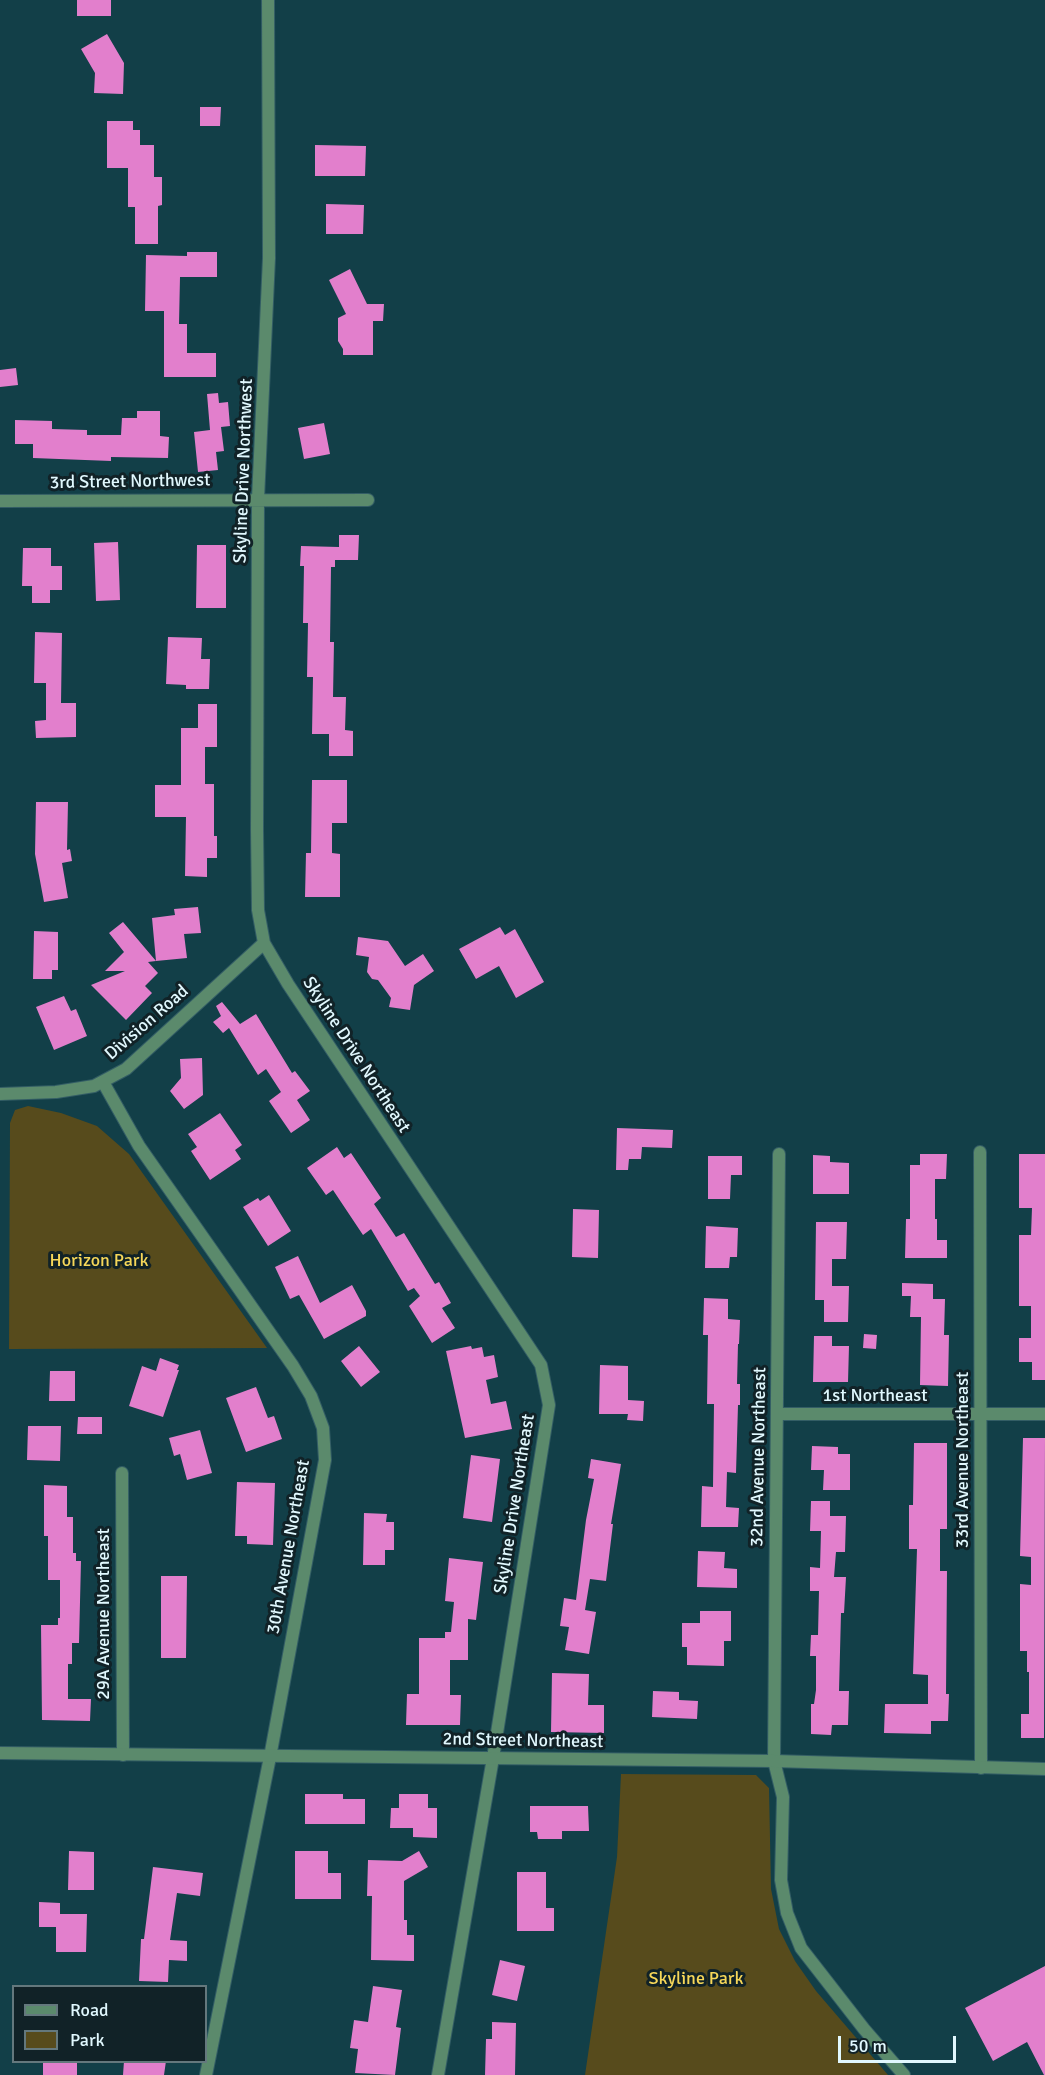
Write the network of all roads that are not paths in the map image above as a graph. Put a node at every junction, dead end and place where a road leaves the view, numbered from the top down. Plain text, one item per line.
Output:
1 (268, 0) edge
2 (258, 499) junction
3 (368, 500) dead end
4 (0, 501) edge
5 (264, 943) junction
6 (103, 1082) junction
7 (0, 1094) edge
8 (980, 1152) dead end
9 (779, 1154) dead end
10 (778, 1414) junction
11 (981, 1414) junction
12 (1045, 1414) edge
13 (122, 1473) dead end
14 (0, 1753) edge
15 (123, 1755) junction
16 (270, 1756) junction
17 (493, 1758) junction
18 (774, 1761) junction
19 (981, 1768) junction
20 (1045, 1769) edge
21 (206, 2075) edge
22 (438, 2075) edge
23 (904, 2075) edge

1 - 2 street, Skyline Drive Northwest
2 - 3 street, 3rd Street Northwest
2 - 4 street, 3rd Street Northwest
2 - 5 street, Skyline Drive Northwest
5 - 6 street, Division Road
5 - 17 street, Skyline Drive Northeast
6 - 7 street, Division Road
6 - 16 street, 30th Avenue Northeast
8 - 11 street, 33rd Avenue Northeast
9 - 10 street, 32nd Avenue Northeast
10 - 11 street, 1st Northeast
10 - 18 street, 32nd Avenue Northeast
11 - 12 street, 1st Northeast
11 - 19 street, 33rd Avenue Northeast
13 - 15 street, 29A Avenue Northeast
14 - 15 street, 2nd Street Northeast
15 - 16 street, 2nd Street Northeast
16 - 17 street, 2nd Street Northeast
16 - 21 street, 30th Avenue Northeast
17 - 18 street, 2nd Street Northeast
17 - 22 street, Skyline Drive Northeast
18 - 19 street, 2nd Street Northeast
18 - 23 street
19 - 20 street, 2nd Street Northeast

